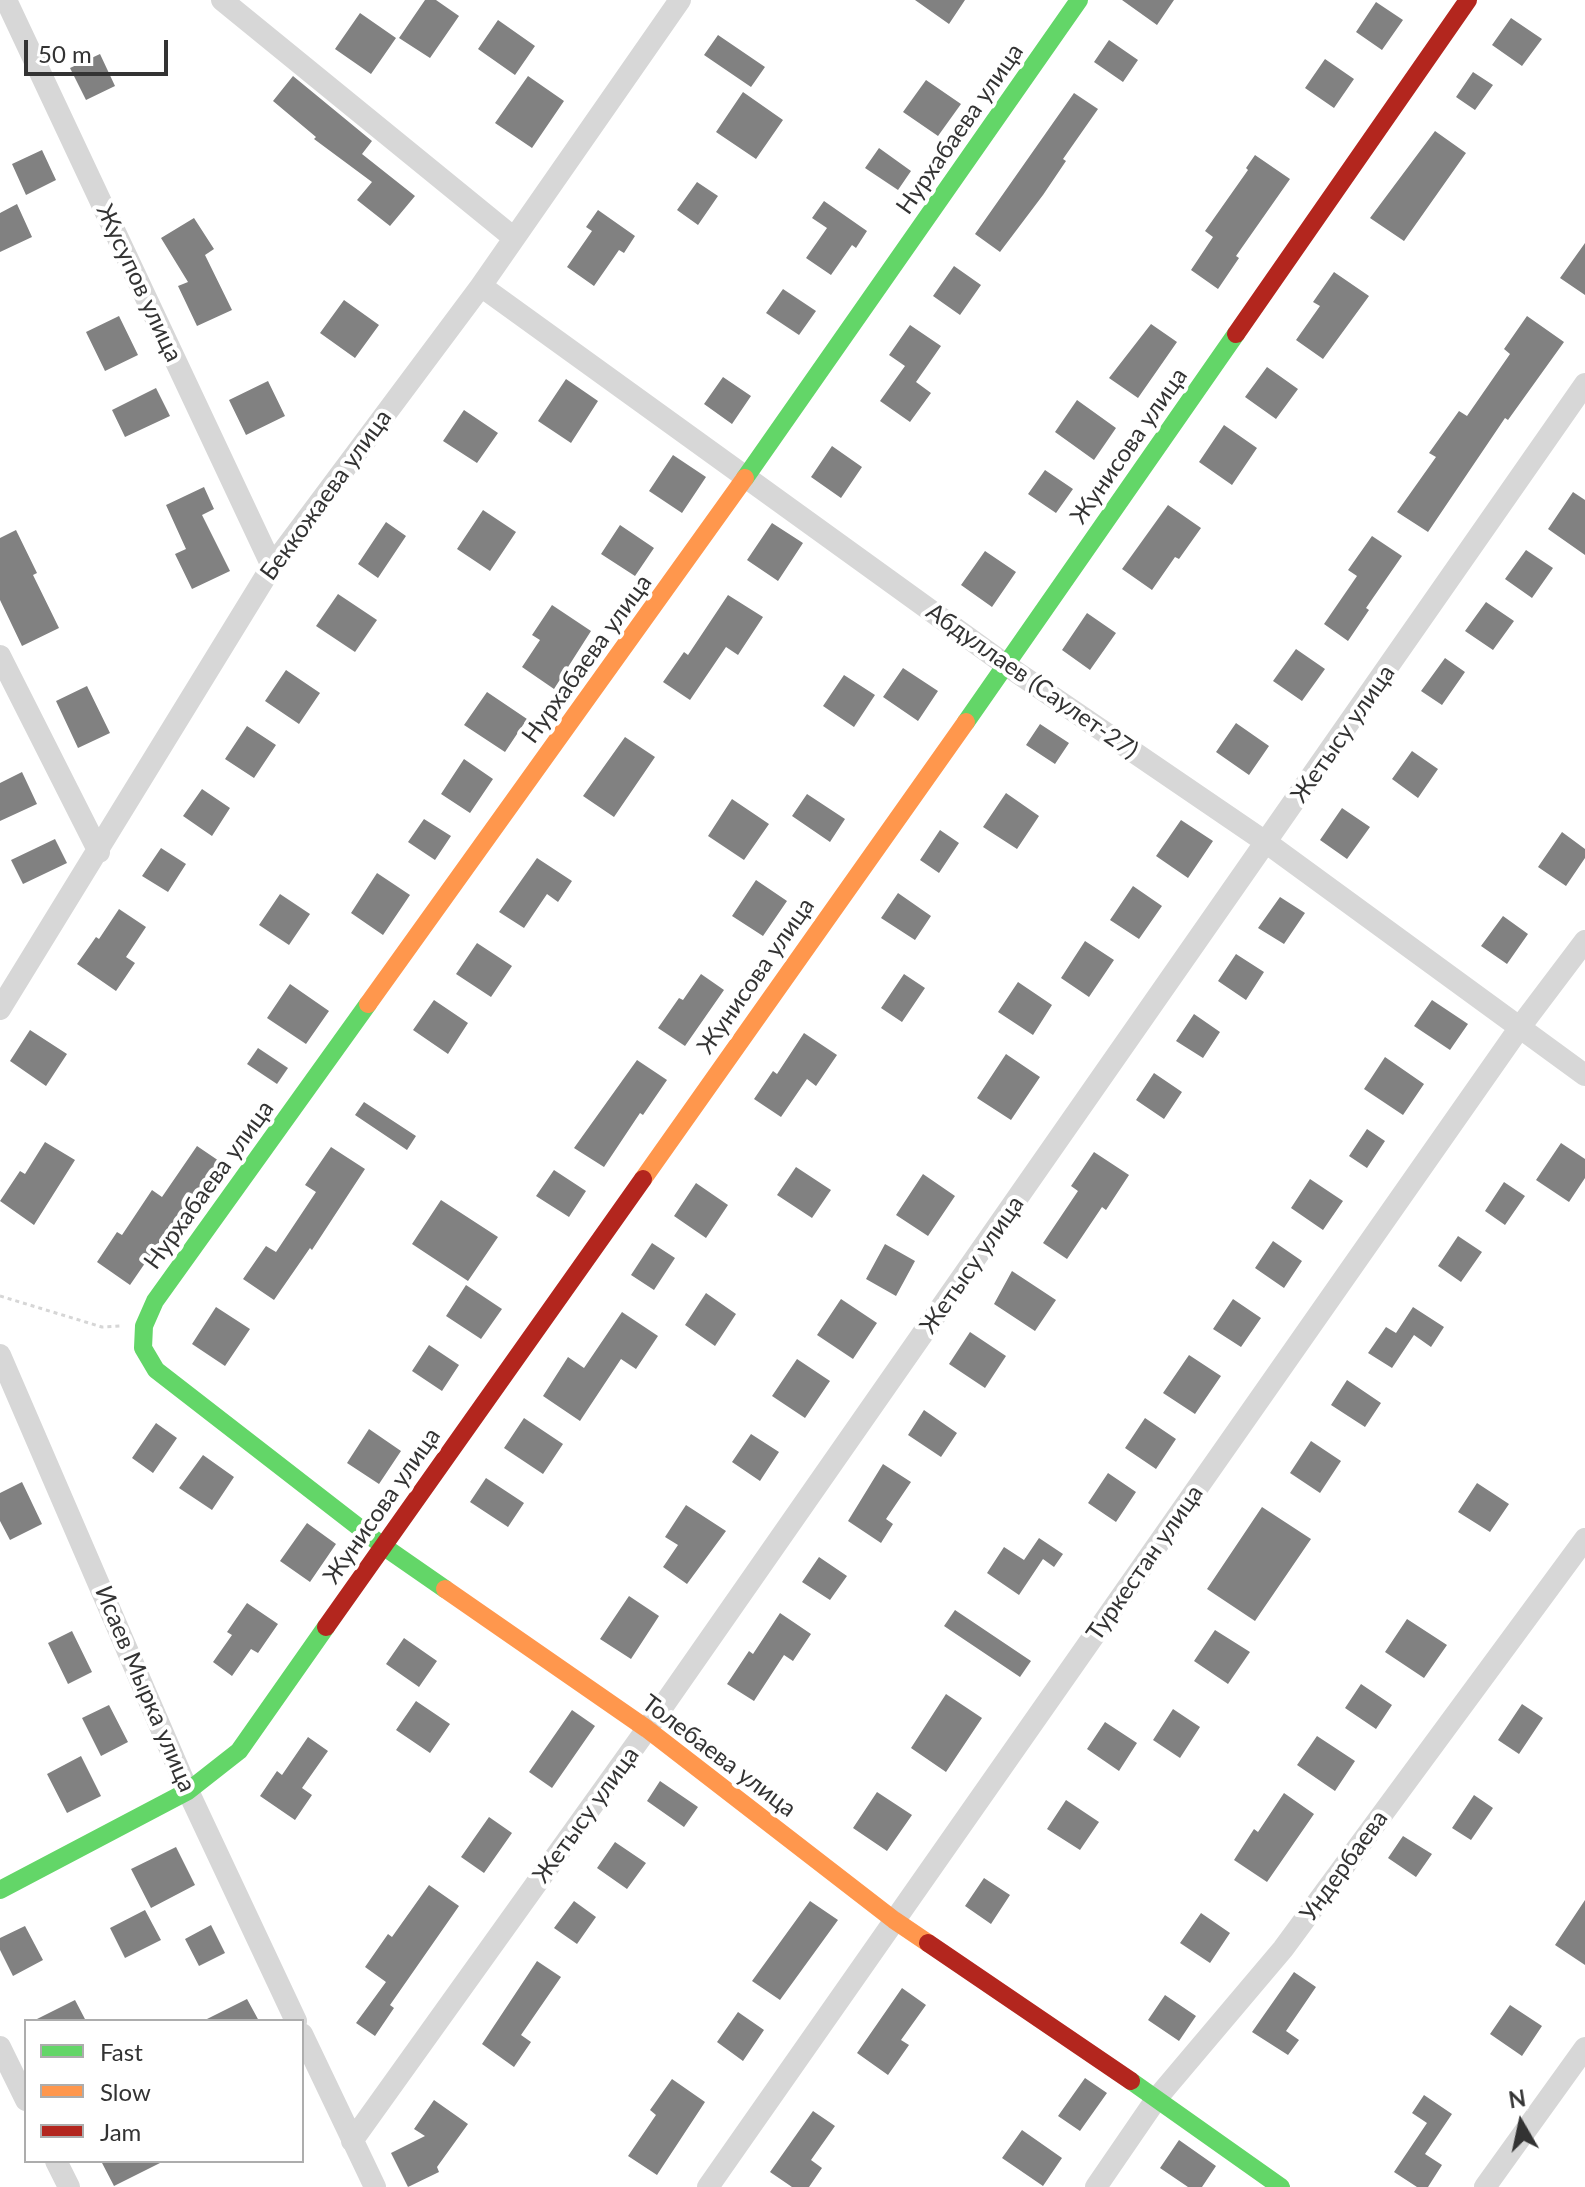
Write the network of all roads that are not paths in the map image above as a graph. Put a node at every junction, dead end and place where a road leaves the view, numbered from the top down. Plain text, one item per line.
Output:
1 (6, 0) edge
2 (222, 0) edge
3 (680, 0) edge
4 (1079, 0) edge
5 (1468, 0) edge
6 (514, 238) junction
7 (481, 286) junction
8 (1585, 384) edge
9 (745, 478) junction
10 (272, 566) junction
11 (0, 656) edge
12 (1006, 665) junction
13 (1267, 843) junction
14 (99, 852) junction
15 (1585, 941) edge
16 (0, 1009) edge
17 (1520, 1027) junction
18 (1585, 1075) edge
19 (143, 1348) joint
20 (0, 1355) edge
21 (1585, 1539) edge
22 (383, 1546) junction
23 (647, 1729) junction
24 (188, 1791) junction
25 (0, 1890) edge
26 (894, 1920) junction
27 (295, 2019) edge
28 (304, 2038) edge
29 (0, 2047) edge
30 (1585, 2048) edge
31 (24, 2096) edge
32 (1157, 2098) junction
33 (352, 2141) junction
34 (57, 2163) edge
35 (69, 2187) edge
36 (375, 2187) edge
37 (708, 2187) edge
38 (1096, 2187) edge
39 (1281, 2187) edge
40 (1485, 2187) edge

1 - 10 street, Жусупов улица
2 - 6 street
3 - 6 street, Беккожаева улица
4 - 9 street, Нурхабаева улица
5 - 12 street, Жунисова улица
6 - 7 street, Беккожаева улица
7 - 9 street, Абдуллаев (Саулет-27)
7 - 10 street, Беккожаева улица
8 - 13 street, Жетысу улица
9 - 12 street, Абдуллаев (Саулет-27)
9 - 19 street, Нурхабаева улица
10 - 14 street, Беккожаева улица
11 - 14 street
12 - 13 street, Абдуллаев (Саулет-27)
12 - 22 street, Жунисова улица
13 - 17 street, Абдуллаев (Саулет-27)
13 - 23 street, Жетысу улица
14 - 16 street, Беккожаева улица
15 - 17 street, Туркестан улица
17 - 18 street, Абдуллаев (Саулет-27)
17 - 26 street, Туркестан улица
19 - 22 street, Толебаева улица
20 - 24 street, Исаев Мырка улица
21 - 32 street, Ундербаева
22 - 23 street, Толебаева улица
22 - 24 street, Жунисова улица
23 - 26 street, Толебаева улица
23 - 33 street, Жетысу улица
24 - 25 street, Жунисова улица
24 - 27 street, Исаев Мырка улица
26 - 32 street, Толебаева улица
26 - 37 street, Туркестан улица
28 - 33 street
29 - 31 street
30 - 40 street
32 - 38 street, Ундербаева
32 - 39 street, Толебаева улица
33 - 36 street
34 - 35 street

